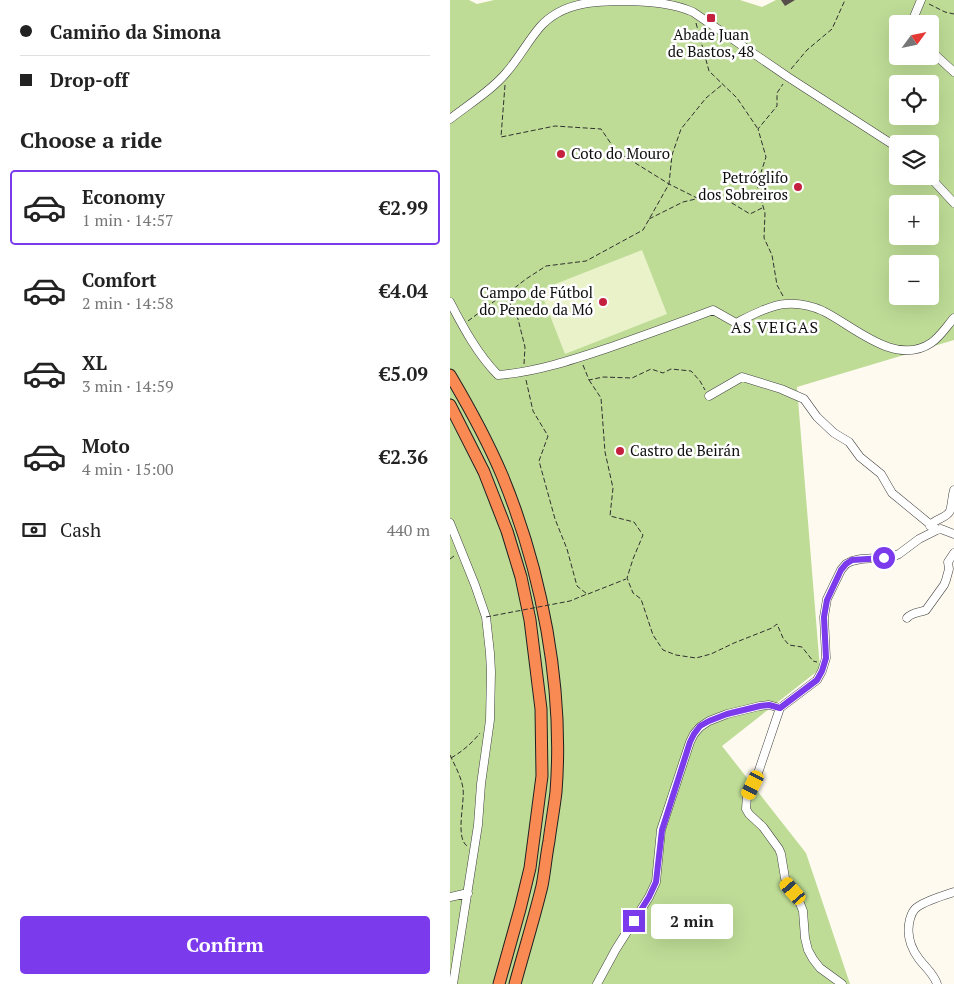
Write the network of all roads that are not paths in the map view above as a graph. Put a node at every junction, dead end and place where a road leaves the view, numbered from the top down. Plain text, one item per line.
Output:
1 (921, 0) edge
2 (685, 4) edge
3 (915, 15) edge
4 (939, 58) edge
5 (954, 72) edge
6 (450, 119) edge
7 (889, 142) edge
8 (937, 185) edge
9 (954, 203) edge
10 (450, 302) edge
11 (954, 318) edge
12 (450, 375) edge
13 (709, 396) road end
14 (450, 405) edge
15 (954, 490) edge
16 (450, 523) edge
17 (934, 528) junction
18 (954, 534) edge
19 (954, 553) edge
20 (907, 618) dead end
21 (780, 708) junction
22 (954, 892) edge
23 (468, 893) junction
24 (450, 897) edge
25 (453, 984) edge
26 (499, 984) edge
27 (515, 984) edge
28 (597, 984) edge
29 (842, 984) edge
30 (937, 984) edge

1 - 3 street
2 - 6 street
2 - 7 street
4 - 5 street
8 - 9 street
10 - 11 street
12 - 27 highway
13 - 17 street
14 - 26 highway
15 - 17 street
16 - 23 street
17 - 18 street
17 - 21 street
19 - 20 street
21 - 28 street
21 - 29 street
22 - 30 street
23 - 24 street
23 - 25 street

